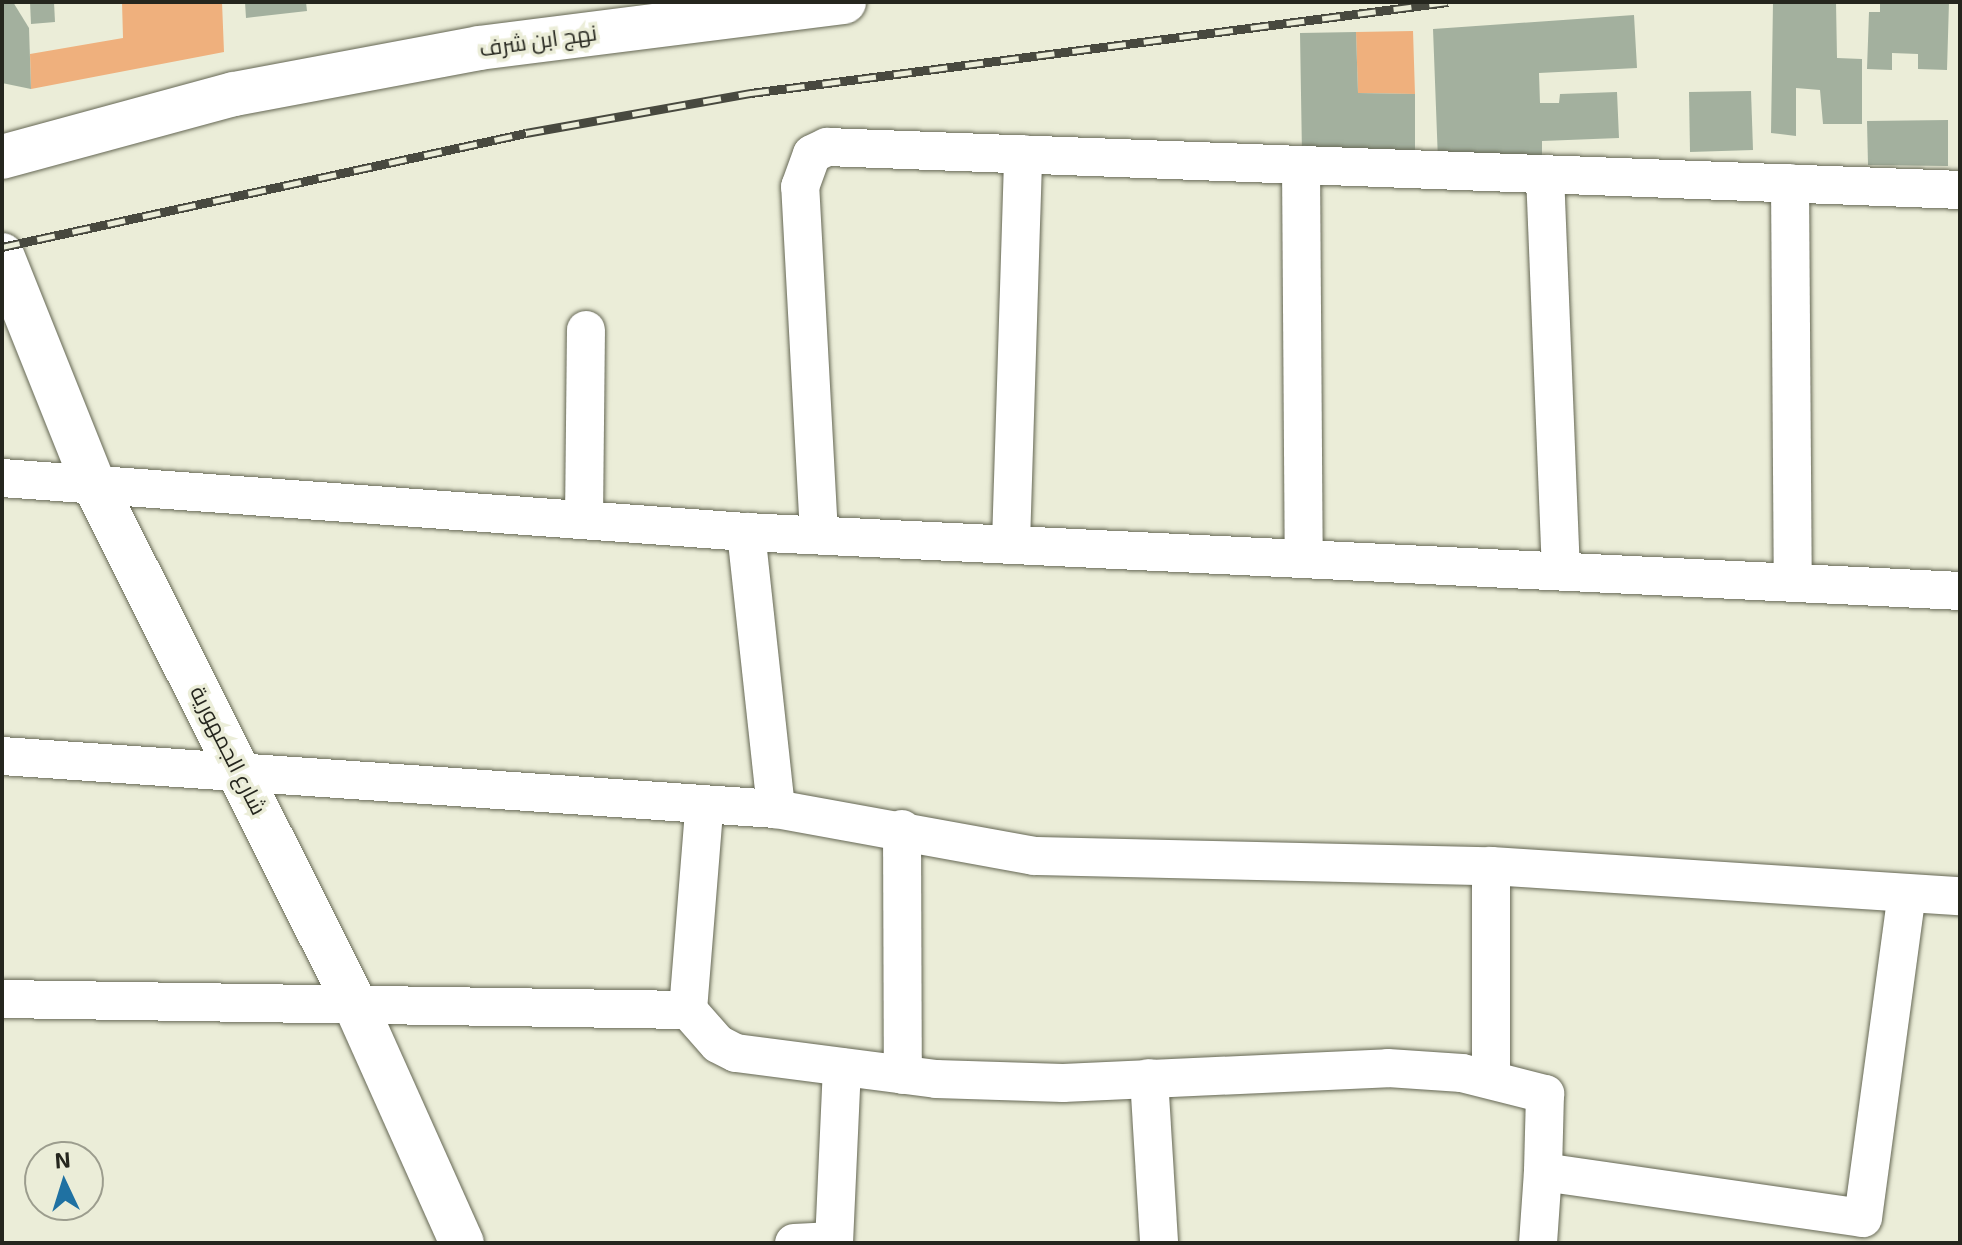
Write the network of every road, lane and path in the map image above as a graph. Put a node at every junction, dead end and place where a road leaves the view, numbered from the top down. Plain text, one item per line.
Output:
1 (844, 2) edge
2 (651, 12) edge
3 (234, 94) junction
4 (2, 129) edge
5 (1023, 154) junction
6 (2, 157) edge
7 (1301, 165) junction
8 (1545, 174) junction
9 (1790, 183) junction
10 (1960, 190) edge
11 (5, 272) edge
12 (586, 330) dead end
13 (2, 478) edge
14 (92, 480) junction
15 (584, 519) junction
16 (746, 532) junction
17 (819, 534) junction
18 (1011, 543) junction
19 (1304, 559) junction
20 (1561, 569) junction
21 (1793, 581) junction
22 (1960, 591) edge
23 (2, 756) edge
24 (242, 773) junction
25 (704, 809) junction
26 (776, 809) junction
27 (902, 829) junction
28 (1491, 866) junction
29 (1907, 894) junction
30 (1960, 896) edge
31 (2, 999) edge
32 (355, 1004) junction
33 (688, 1010) junction
34 (842, 1067) junction
35 (903, 1075) junction
36 (1149, 1078) junction
37 (1491, 1078) junction
38 (1543, 1172) junction
39 (1859, 1230) edge
40 (834, 1242) edge
41 (462, 1243) edge
42 (794, 1243) edge
43 (1159, 1243) edge
44 (1538, 1243) edge

1 - 2 main road, نهج ابن شرف
2 - 3 main road, نهج ابن شرف
3 - 4 main road, نهج ابن شرف
3 - 6 main road, نهج ابن شرف
5 - 7 street
5 - 17 street
5 - 18 street
7 - 8 street
7 - 19 street
8 - 9 street
8 - 20 street
9 - 10 street
9 - 21 street
11 - 14 main road, شارع الجمهورية
12 - 15 street
13 - 14 street
14 - 15 street
14 - 24 main road, شارع الجمهورية
15 - 16 street
16 - 17 street
16 - 26 street
17 - 18 street
18 - 19 street
19 - 20 street
20 - 21 street
21 - 22 street
23 - 24 street
24 - 25 street
24 - 32 main road, شارع الجمهورية
25 - 26 street
25 - 33 street
26 - 27 street
27 - 28 street
27 - 35 street
28 - 29 street
28 - 37 street
29 - 30 street
29 - 39 street
31 - 32 street
32 - 33 street
32 - 41 main road, شارع الجمهورية
33 - 34 street
34 - 35 street
34 - 40 street
35 - 36 street
36 - 37 street
36 - 43 street
37 - 38 street
38 - 39 street
38 - 44 street
40 - 42 street

